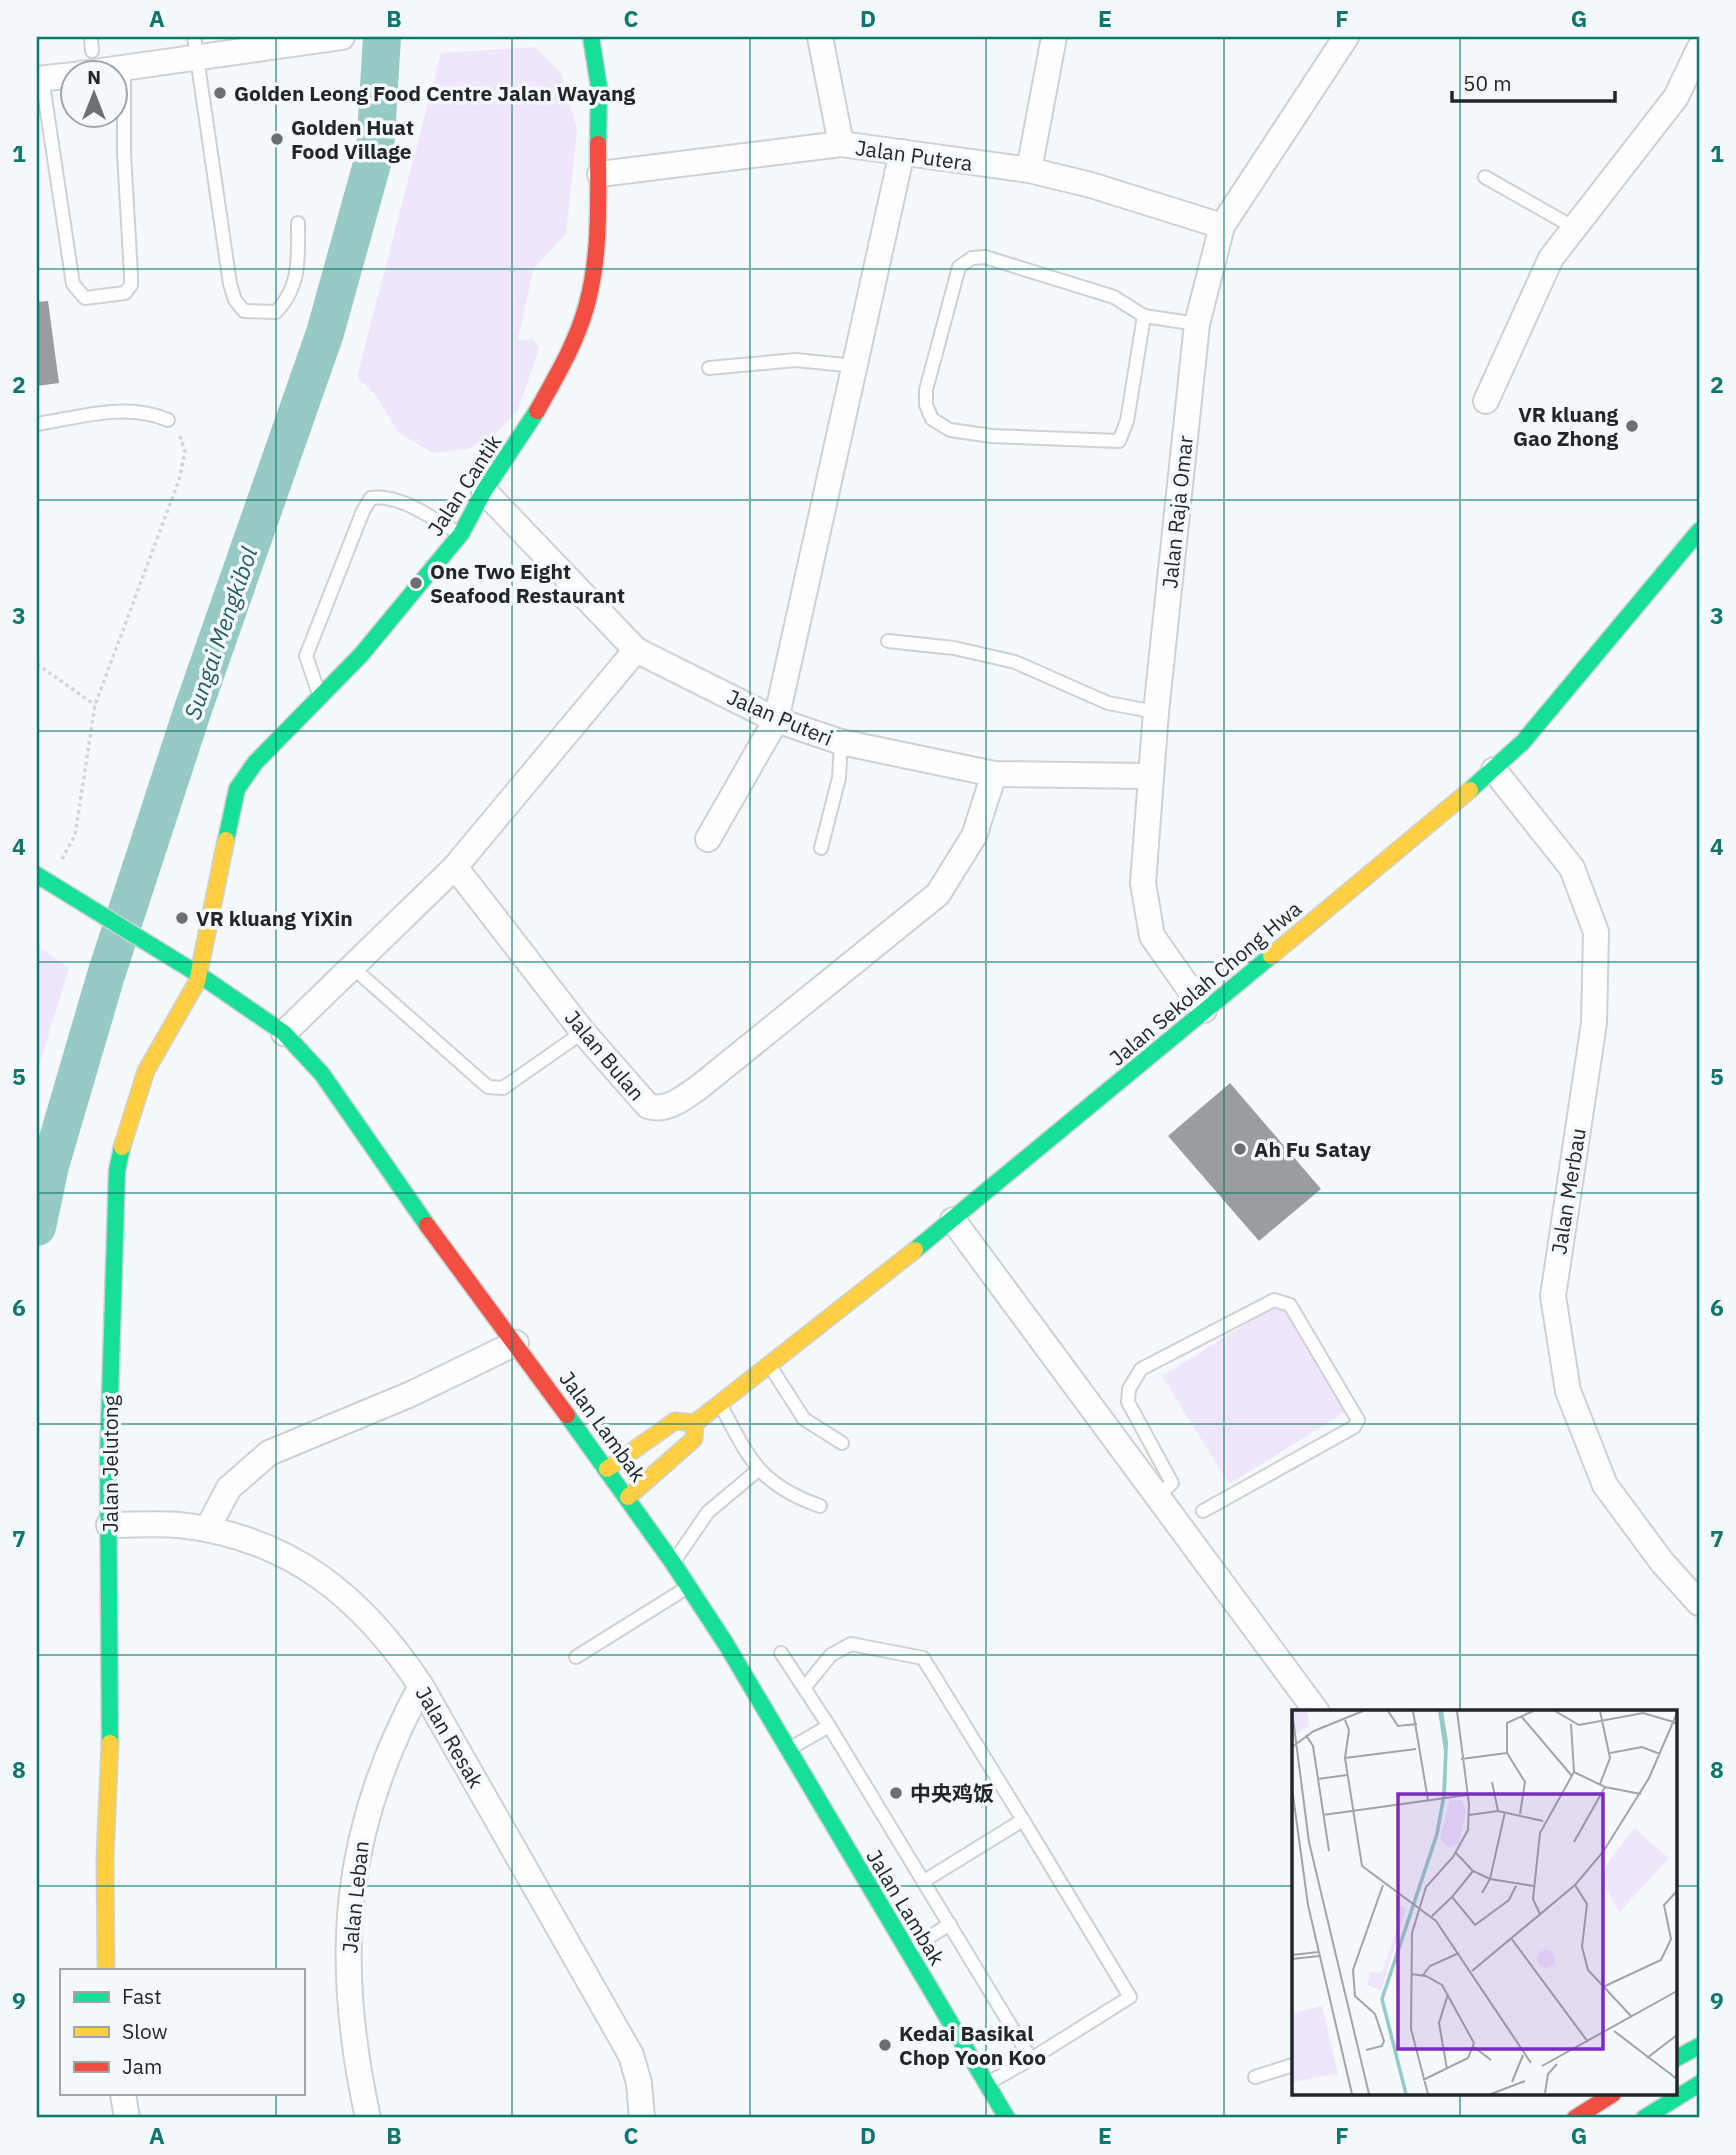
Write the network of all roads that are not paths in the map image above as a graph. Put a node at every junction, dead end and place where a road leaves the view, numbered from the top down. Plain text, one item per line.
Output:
1 (91, 37) edge
2 (340, 37) edge
3 (591, 37) edge
4 (820, 37) edge
5 (1054, 37) edge
6 (1346, 37) edge
7 (247, 43) edge
8 (195, 46) edge
9 (1699, 49) edge
10 (92, 51) dead end
11 (130, 64) edge
12 (60, 77) edge
13 (40, 79) edge
14 (124, 130) edge
15 (841, 144) junction
16 (902, 152) junction
17 (1029, 170) junction
18 (600, 174) junction
19 (1485, 177) dead end
20 (298, 223) dead end
21 (1222, 226) junction
22 (1573, 227) junction
23 (1144, 316) junction
24 (1198, 324) junction
25 (855, 366) junction
26 (709, 368) dead end
27 (1486, 401) dead end
28 (168, 420) road end
29 (37, 424) edge
30 (484, 491) junction
31 (1699, 531) edge
32 (461, 534) junction
33 (888, 641) dead end
34 (636, 650) junction
35 (320, 698) junction
36 (1156, 712) junction
37 (776, 720) junction
38 (841, 742) junction
39 (1494, 770) junction
40 (994, 774) junction
41 (1150, 776) junction
42 (708, 839) dead end
43 (821, 848) dead end
44 (456, 866) junction
45 (43, 878) edge
46 (351, 966) junction
47 (201, 976) junction
48 (1204, 1010) junction
49 (583, 1032) junction
50 (284, 1033) junction
51 (953, 1220) junction
52 (516, 1343) junction
53 (769, 1366) junction
54 (719, 1404) junction
55 (695, 1423) junction
56 (842, 1443) dead end
57 (607, 1469) junction
58 (758, 1470) junction
59 (1158, 1496) junction
60 (628, 1497) junction
61 (820, 1506) dead end
62 (1203, 1511) dead end
63 (109, 1525) junction
64 (207, 1529) junction
65 (673, 1563) junction
66 (688, 1587) junction
67 (1699, 1603) edge
68 (781, 1653) dead end
69 (576, 1657) dead end
70 (421, 1686) junction
71 (804, 1688) junction
72 (1316, 1710) edge
73 (829, 1726) junction
74 (788, 1749) junction
75 (1023, 1820) junction
76 (924, 1881) junction
77 (950, 1924) junction
78 (908, 1951) junction
79 (106, 1969) edge
80 (1699, 2046) edge
81 (1676, 2058) edge
82 (1031, 2059) junction
83 (1292, 2065) edge
84 (1255, 2077) dead end
85 (986, 2084) junction
86 (1699, 2084) edge
87 (123, 2096) edge
88 (1607, 2096) edge
89 (127, 2118) edge
90 (368, 2118) edge
91 (642, 2118) edge
92 (1007, 2118) edge
93 (1575, 2118) edge
94 (1644, 2118) edge

1 - 10 lane
2 - 7 street
3 - 18 street, Jalan Cantik
4 - 15 street
5 - 17 street
6 - 21 street, Jalan Raja Omar
7 - 8 street
8 - 11 street
8 - 20 lane
9 - 22 street
12 - 13 street
13 - 14 lane
15 - 16 street, Jalan Putera
15 - 18 street, Jalan Putera
16 - 17 street, Jalan Putera
16 - 25 street
17 - 21 street, Jalan Putera
18 - 30 street, Jalan Cantik
19 - 22 lane
21 - 24 street, Jalan Raja Omar
22 - 27 street
23 - 23 lane
23 - 24 lane
24 - 36 street, Jalan Raja Omar
25 - 26 lane
25 - 37 street
28 - 29 lane
30 - 32 street, Jalan Cantik
30 - 34 street, Jalan Puteri
31 - 39 street, Jalan Sekolah Chong Hwa
32 - 35 street, Jalan Cantik
32 - 35 lane
33 - 36 lane
34 - 37 street, Jalan Puteri
34 - 44 street
35 - 47 street, Jalan Cantik
36 - 41 street, Jalan Raja Omar
37 - 38 street, Jalan Puteri
37 - 42 street
38 - 40 street, Jalan Puteri
38 - 43 lane
39 - 48 street, Jalan Sekolah Chong Hwa
39 - 67 street, Jalan Merbau
40 - 41 street, Jalan Puteri
40 - 49 street, Jalan Bulan
41 - 48 street, Jalan Raja Omar
44 - 46 street
44 - 49 street, Jalan Bulan
45 - 47 street, Jalan Lambak
46 - 49 lane
46 - 50 street
47 - 50 street, Jalan Lambak
47 - 63 street, Jalan Jelutong
48 - 51 street, Jalan Sekolah Chong Hwa
50 - 52 street, Jalan Lambak
51 - 53 street, Jalan Sekolah Chong Hwa
51 - 59 street
52 - 57 street, Jalan Lambak
52 - 64 street
53 - 54 street, Jalan Sekolah Chong Hwa
53 - 56 lane
54 - 55 street, Jalan Sekolah Chong Hwa
54 - 58 lane
55 - 57 street, Jalan Sekolah Chong Hwa
55 - 60 street, Jalan Sekolah Chong Hwa
57 - 60 street, Jalan Lambak
58 - 61 lane
58 - 65 lane
59 - 62 lane
59 - 72 street
60 - 65 street, Jalan Lambak
63 - 64 street, Jalan Resak
63 - 79 street, Jalan Jelutong
64 - 70 street, Jalan Resak
65 - 66 street, Jalan Lambak
66 - 69 lane
66 - 74 street, Jalan Lambak
68 - 71 lane
70 - 90 street, Jalan Leban
70 - 91 street, Jalan Resak
71 - 73 lane
71 - 75 lane
73 - 74 lane
73 - 76 lane
74 - 78 street, Jalan Lambak
75 - 76 lane
75 - 82 lane
76 - 77 lane
77 - 78 lane
77 - 82 lane
78 - 85 street, Jalan Lambak
80 - 81 street
82 - 85 lane
83 - 84 lane
85 - 92 street, Jalan Lambak
86 - 94 street
87 - 89 street
88 - 93 street

